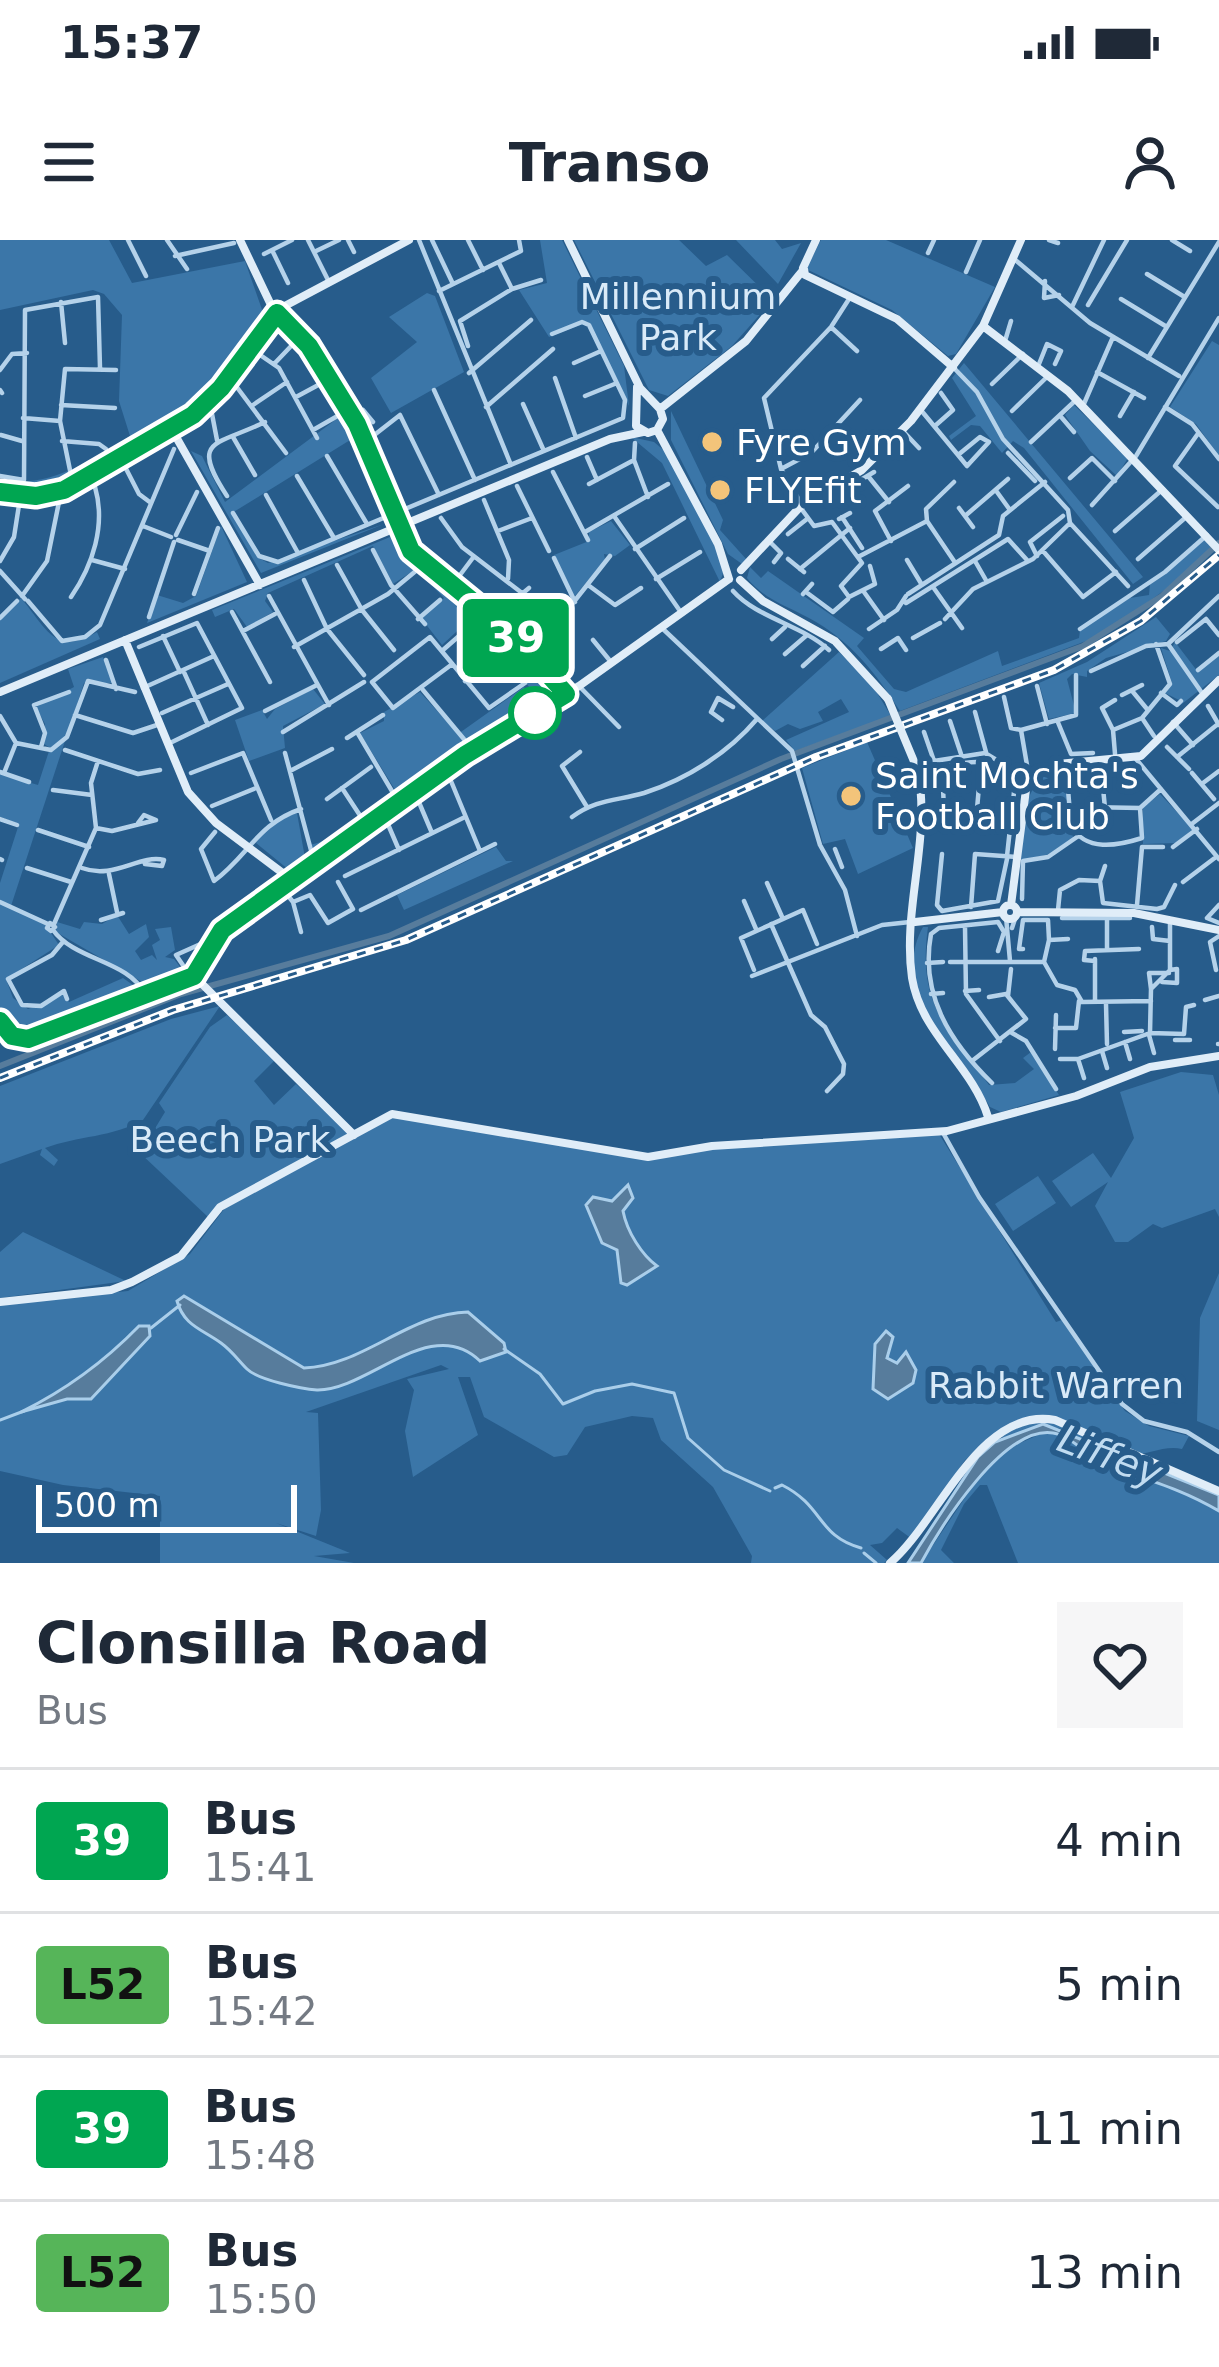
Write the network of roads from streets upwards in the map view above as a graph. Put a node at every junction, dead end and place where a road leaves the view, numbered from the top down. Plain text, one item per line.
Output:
1 (128, 240) edge
2 (167, 240) edge
3 (292, 240) edge
4 (308, 240) edge
5 (339, 240) edge
6 (348, 240) edge
7 (409, 240) edge
8 (419, 240) edge
9 (468, 240) edge
10 (520, 240) edge
11 (568, 240) edge
12 (816, 240) edge
13 (934, 240) edge
14 (980, 240) edge
15 (1021, 240) edge
16 (1104, 240) edge
17 (1127, 240) edge
18 (1172, 240) edge
19 (237, 242) edge
20 (1219, 242) edge
21 (432, 244) edge
22 (272, 250) junction
23 (1190, 251) dead end
24 (314, 252) junction
25 (354, 252) dead end
26 (928, 253) dead end
27 (264, 254) dead end
28 (175, 256) junction
29 (1013, 258) junction
30 (499, 263) junction
31 (187, 269) dead end
32 (483, 270) junction
33 (966, 272) dead end
34 (803, 273) junction
35 (1148, 274) dead end
36 (146, 276) dead end
37 (328, 280) junction
38 (542, 280) dead end
39 (1046, 281) junction
40 (288, 284) dead end
41 (453, 284) junction
42 (512, 289) junction
43 (1083, 289) junction
44 (439, 291) junction
45 (1093, 294) junction
46 (1059, 295) junction
47 (850, 296) junction
48 (1185, 297) junction
49 (1121, 299) dead end
50 (61, 302) junction
51 (1088, 305) dead end
52 (1072, 307) junction
53 (277, 313) junction
54 (1219, 318) edge
55 (531, 320) dead end
56 (1011, 321) dead end
57 (983, 326) junction
58 (830, 327) junction
59 (1167, 327) junction
60 (552, 334) dead end
61 (1208, 336) junction
62 (1113, 337) junction
63 (1005, 341) junction
64 (65, 343) dead end
65 (1219, 343) edge
66 (295, 344) dead end
67 (468, 346) dead end
68 (250, 348) junction
69 (553, 349) dead end
70 (601, 351) junction
71 (857, 351) dead end
72 (27, 353) junction
73 (1023, 354) junction
74 (942, 356) junction
75 (961, 356) junction
76 (1148, 358) junction
77 (574, 363) dead end
78 (274, 364) junction
79 (1055, 364) dead end
80 (1038, 365) junction
81 (953, 367) junction
82 (100, 368) junction
83 (0, 370) edge
84 (116, 370) dead end
85 (1097, 372) junction
86 (470, 373) junction
87 (1049, 375) junction
88 (1181, 377) junction
89 (555, 378) dead end
90 (636, 379) junction
91 (287, 382) junction
92 (322, 383) dead end
93 (617, 383) junction
94 (992, 384) dead end
95 (236, 386) dead end
96 (434, 390) dead end
97 (1134, 392) junction
98 (940, 393) dead end
99 (585, 396) dead end
100 (296, 397) junction
101 (1144, 398) dead end
102 (860, 400) dead end
103 (1080, 402) junction
104 (523, 404) dead end
105 (61, 405) junction
106 (254, 405) junction
107 (656, 406) junction
108 (486, 407) junction
109 (1165, 407) junction
110 (116, 408) dead end
111 (920, 409) junction
112 (1012, 411) dead end
113 (635, 413) junction
114 (212, 414) dead end
115 (341, 414) dead end
116 (368, 416) dead end
117 (1060, 416) junction
118 (1120, 416) dead end
119 (23, 418) junction
120 (60, 421) junction
121 (265, 422) junction
122 (357, 424) junction
123 (936, 424) junction
124 (171, 428) junction
125 (313, 430) junction
126 (657, 430) junction
127 (902, 430) junction
128 (643, 432) junction
129 (1073, 432) dead end
130 (1, 435) edge
131 (1197, 435) junction
132 (233, 437) junction
133 (317, 437) dead end
134 (576, 438) junction
135 (610, 439) junction
136 (217, 440) junction
137 (22, 441) junction
138 (62, 441) junction
139 (1030, 442) dead end
140 (635, 443) dead end
141 (920, 448) dead end
142 (106, 449) dead end
143 (174, 449) dead end
144 (544, 451) junction
145 (286, 453) dead end
146 (1008, 453) dead end
147 (1022, 454) junction
148 (958, 455) junction
149 (327, 456) dead end
150 (120, 457) junction
151 (587, 457) dead end
152 (1219, 459) edge
153 (634, 460) junction
154 (1133, 460) junction
155 (1015, 461) junction
156 (511, 465) junction
157 (781, 469) junction
158 (553, 472) dead end
159 (254, 475) dead end
160 (0, 476) edge
161 (297, 476) dead end
162 (1070, 478) dead end
163 (1008, 479) dead end
164 (392, 480) dead end
165 (475, 480) junction
166 (597, 480) junction
167 (859, 481) dead end
168 (1115, 481) junction
169 (953, 482) dead end
170 (1036, 482) dead end
171 (1045, 482) junction
172 (589, 484) dead end
173 (668, 484) dead end
174 (73, 485) junction
175 (518, 485) dead end
176 (95, 487) dead end
177 (1163, 489) junction
178 (907, 490) dead end
179 (0, 492) edge
180 (197, 492) dead end
181 (997, 492) junction
182 (266, 495) dead end
183 (439, 495) junction
184 (227, 496) dead end
185 (648, 497) junction
186 (484, 500) dead end
187 (59, 502) dead end
188 (151, 502) junction
189 (889, 502) junction
190 (1092, 505) dead end
191 (19, 506) dead end
192 (801, 506) junction
193 (1218, 507) edge
194 (959, 508) dead end
195 (1010, 510) junction
196 (233, 513) dead end
197 (850, 513) dead end
198 (393, 514) junction
199 (1190, 514) junction
200 (614, 516) junction
201 (965, 516) junction
202 (441, 518) dead end
203 (532, 518) junction
204 (684, 518) dead end
205 (808, 518) junction
206 (1064, 520) junction
207 (927, 521) junction
208 (367, 525) junction
209 (142, 526) junction
210 (973, 526) dead end
211 (398, 527) junction
212 (850, 529) junction
213 (218, 531) dead end
214 (497, 532) junction
215 (585, 532) junction
216 (788, 532) dead end
217 (1115, 532) dead end
218 (841, 535) junction
219 (1207, 535) junction
220 (175, 538) junction
221 (334, 539) junction
222 (588, 540) dead end
223 (770, 541) junction
224 (891, 541) junction
225 (862, 544) dead end
226 (1216, 547) edge
227 (635, 549) junction
228 (373, 550) dead end
229 (208, 551) junction
230 (700, 552) dead end
231 (298, 553) junction
232 (1040, 554) junction
233 (608, 556) dead end
234 (473, 557) junction
235 (858, 557) junction
236 (1138, 559) dead end
237 (92, 560) junction
238 (788, 560) dead end
239 (907, 560) dead end
240 (974, 561) junction
241 (0, 562) edge
242 (774, 562) dead end
243 (955, 562) junction
244 (1028, 562) junction
245 (337, 565) dead end
246 (423, 565) junction
247 (125, 569) junction
248 (869, 569) dead end
249 (0, 571) edge
250 (1116, 572) junction
251 (735, 573) junction
252 (656, 579) junction
253 (304, 580) dead end
254 (506, 581) junction
255 (987, 582) junction
256 (812, 584) dead end
257 (260, 585) junction
258 (588, 585) junction
259 (922, 585) junction
260 (1128, 586) dead end
261 (933, 587) junction
262 (451, 588) junction
263 (641, 588) dead end
264 (395, 590) junction
265 (733, 591) dead end
266 (864, 592) junction
267 (523, 593) dead end
268 (194, 594) dead end
269 (269, 596) dead end
270 (1219, 596) edge
271 (71, 597) dead end
272 (849, 597) junction
273 (907, 598) junction
274 (23, 599) junction
275 (440, 600) dead end
276 (574, 602) junction
277 (362, 610) junction
278 (680, 611) junction
279 (232, 612) dead end
280 (276, 613) junction
281 (768, 613) junction
282 (0, 617) edge
283 (149, 617) dead end
284 (800, 619) junction
285 (946, 619) junction
286 (884, 620) junction
287 (759, 622) dead end
288 (472, 623) dead end
289 (659, 625) junction
290 (787, 625) junction
291 (962, 628) dead end
292 (327, 629) junction
293 (869, 629) dead end
294 (1080, 629) dead end
295 (796, 630) junction
296 (243, 631) junction
297 (163, 635) junction
298 (807, 635) junction
299 (1219, 635) edge
300 (772, 639) dead end
301 (125, 640) junction
302 (594, 640) dead end
303 (1177, 642) dead end
304 (1156, 644) junction
305 (1168, 644) junction
306 (524, 645) junction
307 (140, 647) dead end
308 (294, 647) junction
309 (880, 649) dead end
310 (394, 650) dead end
311 (442, 650) junction
312 (502, 652) dead end
313 (1219, 652) edge
314 (785, 654) dead end
315 (214, 656) junction
316 (608, 657) junction
317 (106, 660) dead end
318 (452, 664) junction
319 (803, 666) dead end
320 (1198, 670) dead end
321 (182, 671) junction
322 (1091, 671) dead end
323 (1072, 678) dead end
324 (1219, 680) edge
325 (465, 681) junction
326 (270, 682) dead end
327 (229, 683) junction
328 (525, 683) dead end
329 (317, 685) junction
330 (579, 686) junction
331 (1037, 686) dead end
332 (1142, 686) dead end
333 (116, 688) junction
334 (421, 688) junction
335 (139, 690) junction
336 (0, 692) edge
337 (68, 692) dead end
338 (1133, 692) junction
339 (1162, 693) junction
340 (1202, 693) junction
341 (566, 694) junction
342 (731, 694) junction
343 (1123, 695) dead end
344 (196, 698) junction
345 (1114, 700) dead end
346 (1003, 701) dead end
347 (1181, 701) dead end
348 (724, 702) junction
349 (328, 705) junction
350 (1208, 706) dead end
351 (733, 707) dead end
352 (1147, 709) junction
353 (266, 712) dead end
354 (162, 713) dead end
355 (979, 715) dead end
356 (0, 716) edge
357 (75, 716) junction
358 (382, 717) dead end
359 (1142, 718) junction
360 (757, 719) junction
361 (722, 720) dead end
362 (1057, 720) junction
363 (1173, 722) junction
364 (1047, 724) junction
365 (157, 725) junction
366 (953, 725) dead end
367 (1219, 725) edge
368 (208, 727) junction
369 (619, 727) dead end
370 (284, 729) dead end
371 (1022, 730) junction
372 (1113, 730) junction
373 (357, 732) junction
374 (924, 733) dead end
375 (1154, 736) dead end
376 (347, 739) dead end
377 (16, 742) junction
378 (165, 745) junction
379 (1193, 745) junction
380 (41, 747) junction
381 (1167, 747) dead end
382 (332, 749) dead end
383 (65, 750) dead end
384 (472, 750) junction
385 (580, 752) dead end
386 (285, 753) dead end
387 (986, 753) junction
388 (1093, 753) dead end
389 (961, 754) junction
390 (1114, 754) dead end
391 (1178, 757) junction
392 (1136, 759) junction
393 (98, 761) junction
394 (982, 761) junction
395 (374, 766) junction
396 (1101, 768) dead end
397 (446, 769) junction
398 (160, 770) dead end
399 (290, 771) junction
400 (1219, 771) edge
401 (2, 773) edge
402 (191, 773) dead end
403 (1028, 776) junction
404 (1061, 776) dead end
405 (29, 782) dead end
406 (1202, 784) junction
407 (256, 788) junction
408 (342, 788) junction
409 (1161, 789) junction
410 (53, 790) dead end
411 (92, 795) junction
412 (327, 799) dead end
413 (418, 800) dead end
414 (399, 803) junction
415 (1217, 803) edge
416 (212, 806) dead end
417 (587, 807) junction
418 (1086, 807) dead end
419 (1105, 808) junction
420 (1140, 808) junction
421 (301, 809) junction
422 (944, 809) dead end
423 (465, 817) junction
424 (572, 817) dead end
425 (0, 819) edge
426 (271, 820) junction
427 (1011, 821) junction
428 (387, 822) dead end
429 (138, 823) dead end
430 (16, 825) dead end
431 (1195, 826) junction
432 (96, 828) junction
433 (38, 830) dead end
434 (215, 832) dead end
435 (432, 833) junction
436 (1077, 837) junction
437 (329, 842) dead end
438 (495, 844) dead end
439 (250, 846) junction
440 (89, 847) junction
441 (1163, 847) dead end
442 (1173, 847) dead end
443 (835, 849) dead end
444 (399, 850) junction
445 (479, 851) junction
446 (312, 854) dead end
447 (942, 854) dead end
448 (1010, 857) junction
449 (838, 858) junction
450 (1218, 858) edge
451 (828, 862) junction
452 (145, 864) dead end
453 (1105, 866) dead end
454 (842, 867) dead end
455 (27, 868) dead end
456 (82, 868) junction
457 (109, 874) junction
458 (345, 876) dead end
459 (292, 880) junction
460 (1100, 881) junction
461 (71, 882) junction
462 (1183, 882) dead end
463 (338, 883) dead end
464 (767, 883) dead end
465 (1175, 885) dead end
466 (278, 890) junction
467 (1022, 899) dead end
468 (744, 901) dead end
469 (0, 902) edge
470 (293, 902) junction
471 (1219, 904) edge
472 (1137, 905) junction
473 (970, 907) junction
474 (361, 910) dead end
475 (1011, 912) junction
476 (1060, 914) junction
477 (1107, 917) junction
478 (1130, 918) dead end
479 (783, 919) junction
480 (1170, 919) junction
481 (101, 920) dead end
482 (915, 922) junction
483 (771, 924) junction
484 (965, 925) junction
485 (52, 926) junction
486 (1152, 927) dead end
487 (756, 930) junction
488 (1219, 930) edge
489 (302, 932) dead end
490 (857, 936) junction
491 (216, 938) junction
492 (1049, 940) junction
493 (1068, 940) dead end
494 (1170, 941) junction
495 (62, 944) junction
496 (817, 944) dead end
497 (1023, 949) dead end
498 (1108, 950) junction
499 (1141, 950) dead end
500 (998, 951) dead end
501 (964, 962) junction
502 (1044, 962) junction
503 (927, 963) junction
504 (1011, 965) junction
505 (789, 966) junction
506 (1216, 970) dead end
507 (1170, 971) junction
508 (194, 975) junction
509 (1162, 982) junction
510 (1151, 988) junction
511 (965, 992) junction
512 (943, 993) dead end
513 (144, 994) junction
514 (931, 994) junction
515 (983, 994) junction
516 (1008, 996) junction
517 (1219, 996) edge
518 (955, 997) dead end
519 (67, 999) dead end
520 (1204, 1000) dead end
521 (1079, 1001) junction
522 (1151, 1001) junction
523 (1096, 1002) junction
524 (944, 1003) dead end
525 (972, 1004) junction
526 (1106, 1004) junction
527 (1194, 1005) dead end
528 (936, 1009) junction
529 (980, 1014) junction
530 (1056, 1015) dead end
531 (0, 1021) edge
532 (970, 1022) dead end
533 (1055, 1028) junction
534 (962, 1029) dead end
535 (1124, 1032) dead end
536 (1012, 1033) junction
537 (1143, 1033) junction
538 (953, 1035) junction
539 (1000, 1041) junction
540 (1125, 1042) junction
541 (1104, 1047) junction
542 (1055, 1049) dead end
543 (1154, 1053) dead end
544 (1219, 1056) edge
545 (1060, 1059) dead end
546 (1078, 1059) junction
547 (1130, 1059) dead end
548 (972, 1061) junction
549 (1108, 1068) dead end
550 (1084, 1078) dead end
551 (992, 1083) dead end
552 (1056, 1089) dead end
553 (826, 1091) dead end
554 (988, 1117) junction
555 (942, 1131) junction
556 (353, 1135) junction
557 (0, 1302) edge
558 (1219, 1452) edge
559 (1219, 1491) edge
560 (890, 1563) edge

1 - 36 street
2 - 28 street
3 - 22 street
4 - 24 street
5 - 24 street
6 - 25 street
7 - 37 street
8 - 44 street
9 - 32 street
10 - 30 street
11 - 90 street
12 - 34 street
13 - 26 street
14 - 33 street
15 - 29 street
16 - 43 street
17 - 45 street
18 - 23 street
19 - 28 street
19 - 53 street
20 - 48 street
21 - 41 street
22 - 27 street
22 - 40 street
24 - 37 street
28 - 31 street
29 - 39 street
29 - 57 street
30 - 32 street
30 - 42 street
32 - 41 street
34 - 47 street
34 - 107 street
35 - 48 street
37 - 53 street
38 - 42 street
39 - 46 street
39 - 46 street
41 - 44 street
42 - 67 street
43 - 45 street
43 - 52 street
44 - 86 street
45 - 51 street
46 - 52 street
47 - 58 street
47 - 74 street
48 - 59 street
49 - 59 street
50 - 64 street
50 - 72 street
50 - 82 street
52 - 62 street
53 - 68 street
53 - 122 street
54 - 61 street
55 - 86 street
56 - 63 street
57 - 63 street
57 - 75 street
58 - 71 street
58 - 157 street
59 - 76 street
60 - 70 street
61 - 65 street
61 - 88 street
62 - 76 street
62 - 85 street
63 - 73 street
66 - 78 street
68 - 78 street
68 - 124 street
69 - 108 street
70 - 77 street
70 - 93 street
72 - 83 street
72 - 119 street
73 - 80 street
73 - 94 street
74 - 75 street
74 - 81 street
75 - 81 street
76 - 88 street
78 - 91 street
79 - 80 street
80 - 87 street
81 - 111 street
81 - 147 street
82 - 84 street
82 - 105 street
85 - 97 street
85 - 103 street
86 - 108 street
87 - 103 street
87 - 112 street
88 - 109 street
89 - 134 street
90 - 107 street
90 - 113 street
91 - 100 street
91 - 106 street
92 - 100 street
93 - 99 street
93 - 134 street
95 - 106 street
96 - 165 street
97 - 101 street
97 - 118 street
98 - 123 street
100 - 125 street
102 - 157 street
103 - 117 street
103 - 154 street
104 - 144 street
105 - 110 street
105 - 120 street
106 - 121 street
107 - 113 street
107 - 126 street
108 - 156 street
109 - 131 street
109 - 154 street
111 - 123 street
111 - 127 street
113 - 128 street
113 - 135 street
114 - 136 street
115 - 125 street
116 - 122 street
117 - 129 street
117 - 139 street
119 - 120 street
119 - 137 street
120 - 138 street
121 - 132 street
121 - 145 street
122 - 198 street
123 - 148 street
124 - 150 street
124 - 257 street
125 - 133 street
126 - 128 street
126 - 251 street
127 - 141 street
127 - 192 street
128 - 135 street
130 - 137 street
131 - 152 street
131 - 193 street
132 - 136 street
132 - 159 street
134 - 144 street
135 - 211 street
136 - 184 street
137 - 160 street
138 - 142 street
138 - 174 street
140 - 153 street
143 - 188 street
144 - 156 street
146 - 155 street
147 - 155 street
147 - 171 street
148 - 148 street
149 - 208 street
150 - 174 street
150 - 188 street
151 - 166 street
153 - 166 street
153 - 185 street
154 - 168 street
154 - 177 street
155 - 170 street
156 - 165 street
157 - 192 street
158 - 215 street
161 - 221 street
162 - 168 street
163 - 181 street
164 - 183 street
165 - 183 street
166 - 172 street
167 - 189 street
168 - 190 street
169 - 207 street
171 - 195 street
171 - 206 street
173 - 185 street
174 - 179 street
175 - 203 street
176 - 237 street
177 - 199 street
177 - 217 street
178 - 189 street
180 - 220 street
181 - 195 street
181 - 201 street
182 - 231 street
183 - 198 street
185 - 200 street
186 - 214 street
187 - 274 street
188 - 209 street
189 - 224 street
191 - 241 street
192 - 205 street
192 - 223 street
194 - 201 street
195 - 243 street
196 - 231 street
197 - 212 street
198 - 208 street
198 - 211 street
199 - 219 street
199 - 236 street
200 - 215 street
200 - 227 street
201 - 210 street
202 - 234 street
203 - 214 street
203 - 276 street
204 - 227 street
205 - 216 street
205 - 218 street
206 - 232 street
206 - 232 street
206 - 250 street
207 - 224 street
207 - 243 street
208 - 221 street
209 - 220 street
209 - 247 street
211 - 246 street
211 - 257 street
212 - 218 street
212 - 225 street
213 - 229 street
214 - 254 street
215 - 222 street
218 - 235 street
218 - 238 street
219 - 226 street
219 - 294 street
220 - 229 street
220 - 283 street
221 - 231 street
223 - 242 street
223 - 251 street
224 - 235 street
227 - 252 street
228 - 264 street
229 - 268 street
230 - 252 street
232 - 244 street
232 - 250 street
233 - 258 street
234 - 254 street
234 - 262 street
235 - 272 street
237 - 247 street
237 - 271 street
239 - 259 street
240 - 244 street
240 - 255 street
240 - 261 street
243 - 259 street
244 - 255 street
245 - 277 street
246 - 262 street
246 - 264 street
247 - 274 street
248 - 266 street
249 - 274 street
250 - 260 street
251 - 278 street
251 - 284 street
252 - 278 street
253 - 292 street
254 - 267 street
255 - 285 street
256 - 272 street
257 - 301 street
258 - 263 street
258 - 276 street
259 - 273 street
261 - 273 street
261 - 285 street
262 - 306 street
264 - 275 street
264 - 277 street
265 - 281 street
266 - 272 street
266 - 286 street
269 - 280 street
270 - 305 street
273 - 286 street
274 - 282 street
276 - 306 street
277 - 292 street
277 - 310 street
278 - 289 street
279 - 296 street
280 - 296 street
280 - 308 street
281 - 287 street
281 - 290 street
284 - 295 street
284 - 482 street, bridge
285 - 291 street
285 - 309 street
286 - 293 street
288 - 311 street
289 - 316 street
289 - 342 street
290 - 295 street
290 - 300 street
292 - 308 street
292 - 349 street
295 - 298 street
296 - 326 street
297 - 307 street
297 - 315 street
297 - 321 street
298 - 314 street
298 - 319 street
299 - 303 street
301 - 335 street
301 - 336 street
302 - 316 street
304 - 305 street
304 - 322 street
304 - 339 street
305 - 340 street
306 - 341 street
308 - 329 street
311 - 318 street
311 - 334 street
312 - 325 street
313 - 320 street
315 - 321 street
315 - 327 street
316 - 330 street
317 - 333 street
318 - 325 street
318 - 334 street
321 - 335 street
321 - 344 street
323 - 362 street
324 - 340 street
325 - 328 street
327 - 344 street
327 - 368 street
329 - 349 street
329 - 353 street
330 - 341 street
330 - 369 street
331 - 364 street
332 - 338 street
333 - 335 street
333 - 357 street
334 - 384 street
335 - 365 street
337 - 380 street
338 - 343 street
338 - 352 street
339 - 347 street
339 - 352 street
340 - 363 street
341 - 384 street
342 - 348 street
342 - 360 street
344 - 354 street
344 - 368 street
345 - 372 street
346 - 371 street
348 - 351 street
348 - 361 street
349 - 370 street
350 - 367 street
352 - 359 street
355 - 387 street
356 - 377 street
357 - 365 street
357 - 380 street
358 - 373 street
359 - 372 street
359 - 375 street
360 - 417 street
360 - 451 street
362 - 364 street
362 - 388 street
363 - 379 street
363 - 392 street
364 - 371 street
365 - 378 street
366 - 389 street
367 - 379 street
368 - 378 street
371 - 403 street
372 - 390 street
373 - 376 street
373 - 395 street
374 - 389 street
377 - 380 street
377 - 401 street
378 - 439 street
379 - 391 street
381 - 391 street
382 - 399 street
383 - 393 street
384 - 397 street
385 - 417 street
386 - 399 street
387 - 389 street
387 - 403 street
391 - 406 street
392 - 403 street
392 - 409 street
393 - 398 street
393 - 411 street
394 - 422 street
394 - 427 street
394 - 427 street
395 - 408 street
395 - 414 street
396 - 419 street
397 - 414 street
397 - 423 street
399 - 421 street
400 - 406 street
401 - 405 street
402 - 407 street
403 - 448 street
404 - 436 street
406 - 415 street
407 - 416 street
407 - 426 street
408 - 412 street
408 - 437 street
409 - 420 street
409 - 431 street
410 - 411 street
411 - 432 street
413 - 435 street
414 - 459 street
415 - 431 street
417 - 424 street
418 - 419 street
419 - 420 street
420 - 436 street
421 - 426 street
421 - 446 street
423 - 435 street
423 - 445 street
425 - 430 street
426 - 439 street
427 - 448 street
428 - 444 street
429 - 432 street
431 - 442 street
431 - 450 street
432 - 440 street
433 - 440 street
434 - 439 street
435 - 444 street
436 - 467 street
438 - 445 street
439 - 459 street
440 - 456 street
441 - 472 street
443 - 449 street
444 - 458 street
445 - 474 street
447 - 473 street
448 - 473 street
448 - 473 street
448 - 475 street
449 - 451 street
449 - 454 street
450 - 462 street
451 - 490 street
452 - 457 street
453 - 460 street
455 - 461 street
456 - 457 street
456 - 461 street
457 - 481 street
459 - 466 street
460 - 472 street
460 - 476 street
461 - 485 street
463 - 470 street
464 - 479 street
465 - 472 street
466 - 470 street
466 - 491 street
468 - 487 street
469 - 485 street
470 - 489 street
471 - 488 street
475 - 476 street
475 - 482 street
475 - 504 street
476 - 477 street
476 - 480 street
477 - 478 street
477 - 498 street
479 - 483 street
479 - 496 street
480 - 488 street
480 - 494 street
482 - 490 street
482 - 554 street
483 - 487 street
483 - 505 street
484 - 500 street
484 - 501 street
484 - 503 street
485 - 495 street
486 - 494 street
487 - 505 street
488 - 506 street
490 - 505 street
491 - 508 street
491 - 508 street
492 - 493 street
492 - 497 street
492 - 502 street
494 - 507 street
495 - 513 street
495 - 519 street
498 - 499 street
498 - 523 street
501 - 503 street
501 - 504 street
501 - 511 street
502 - 504 street
502 - 521 street
503 - 514 street
504 - 516 street
505 - 553 street
507 - 509 street
507 - 509 street
507 - 510 street
508 - 513 street
508 - 556 street
509 - 510 street
510 - 522 street
511 - 515 street
511 - 518 street
511 - 525 street
512 - 514 street
513 - 531 street
514 - 528 street
515 - 516 street
515 - 525 street
516 - 536 street
517 - 520 street
521 - 523 street
521 - 533 street
522 - 526 street
522 - 537 street
523 - 526 street
524 - 528 street
525 - 529 street
526 - 541 street
527 - 537 street
528 - 538 street
529 - 532 street
529 - 539 street
530 - 533 street
533 - 542 street
534 - 538 street
535 - 537 street
536 - 539 street
536 - 552 street
537 - 540 street
537 - 543 street
538 - 548 street
539 - 548 street
540 - 541 street
540 - 547 street
541 - 546 street
541 - 549 street
544 - 554 street
545 - 546 street
546 - 550 street
548 - 551 street
554 - 555 street
555 - 556 street
555 - 558 street
556 - 557 street
559 - 560 street

